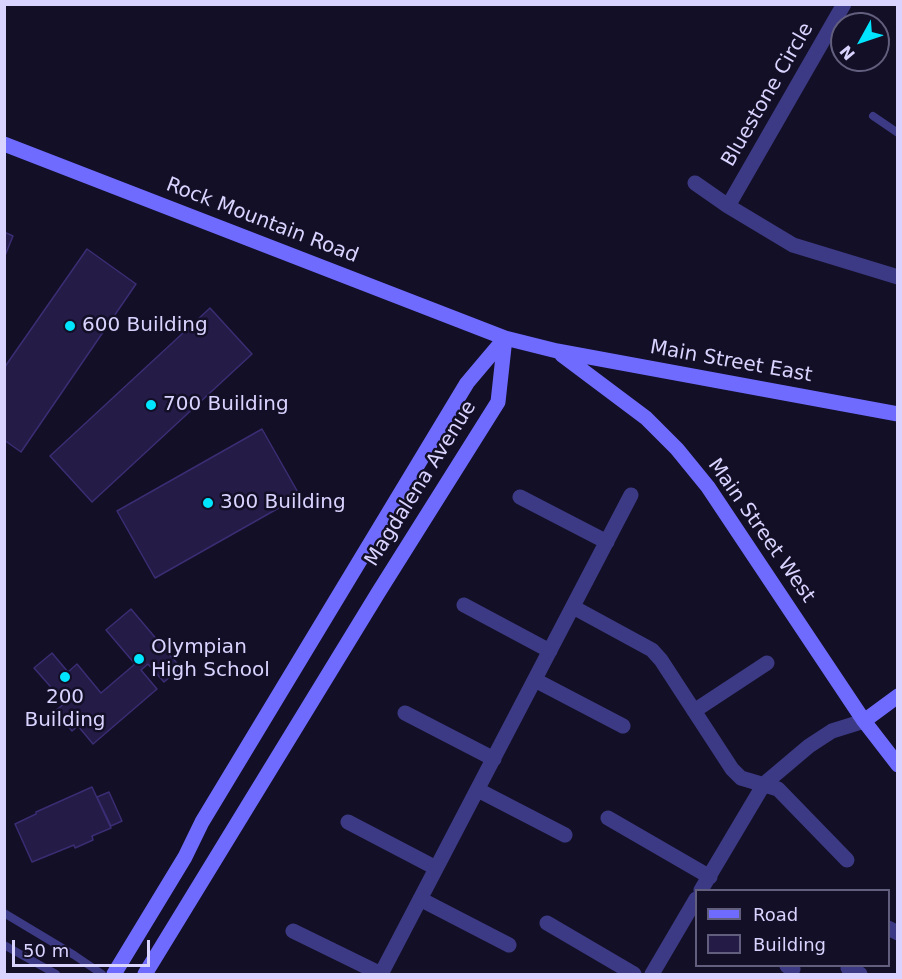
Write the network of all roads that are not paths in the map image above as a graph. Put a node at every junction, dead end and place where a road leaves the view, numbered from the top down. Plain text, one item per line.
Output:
1 (844, 4) edge
2 (873, 116) dead end
3 (897, 132) edge
4 (4, 144) edge
5 (695, 183) dead end
6 (728, 206) junction
7 (897, 277) edge
8 (505, 338) junction
9 (557, 351) junction
10 (897, 414) edge
11 (631, 495) dead end
12 (520, 497) dead end
13 (607, 542) junction
14 (464, 605) dead end
15 (573, 607) junction
16 (550, 651) junction
17 (767, 663) dead end
18 (535, 680) junction
19 (897, 696) edge
20 (694, 711) junction
21 (405, 713) dead end
22 (864, 721) junction
23 (623, 726) dead end
24 (494, 759) junction
25 (897, 765) edge
26 (764, 784) junction
27 (478, 790) junction
28 (608, 818) dead end
29 (348, 822) dead end
30 (565, 835) dead end
31 (847, 860) dead end
32 (436, 868) junction
33 (710, 877) junction
34 (702, 889) edge
35 (420, 899) junction
36 (694, 906) edge
37 (4, 913) edge
38 (547, 923) dead end
39 (293, 931) dead end
40 (4, 945) edge
41 (509, 945) dead end
42 (56, 975) edge
43 (102, 975) edge
44 (114, 975) edge
45 (146, 975) edge
46 (381, 975) edge
47 (634, 975) edge
48 (652, 975) edge

1 - 6 street, Bluestone Circle
2 - 3 lane
4 - 8 street, Rock Mountain Road
5 - 6 street
6 - 7 street
8 - 9 street, Rock Mountain Road
8 - 44 street, Magdalena Avenue
8 - 45 street, Magdalena Avenue
9 - 10 street, Main Street East
9 - 22 street, Main Street West
11 - 13 street
12 - 13 street
13 - 15 street
14 - 16 street
15 - 16 street
15 - 20 street
16 - 18 street
17 - 20 street
18 - 23 street
18 - 24 street
19 - 22 street
20 - 26 street
21 - 24 street
22 - 25 street, Main Street West
22 - 26 street
24 - 27 street
26 - 31 street
26 - 33 street
27 - 30 street
27 - 32 street
28 - 33 street
29 - 32 street
32 - 35 street
33 - 34 street
35 - 41 street
35 - 46 street
36 - 48 street
37 - 43 lane
38 - 47 street
39 - 46 street
40 - 42 lane

